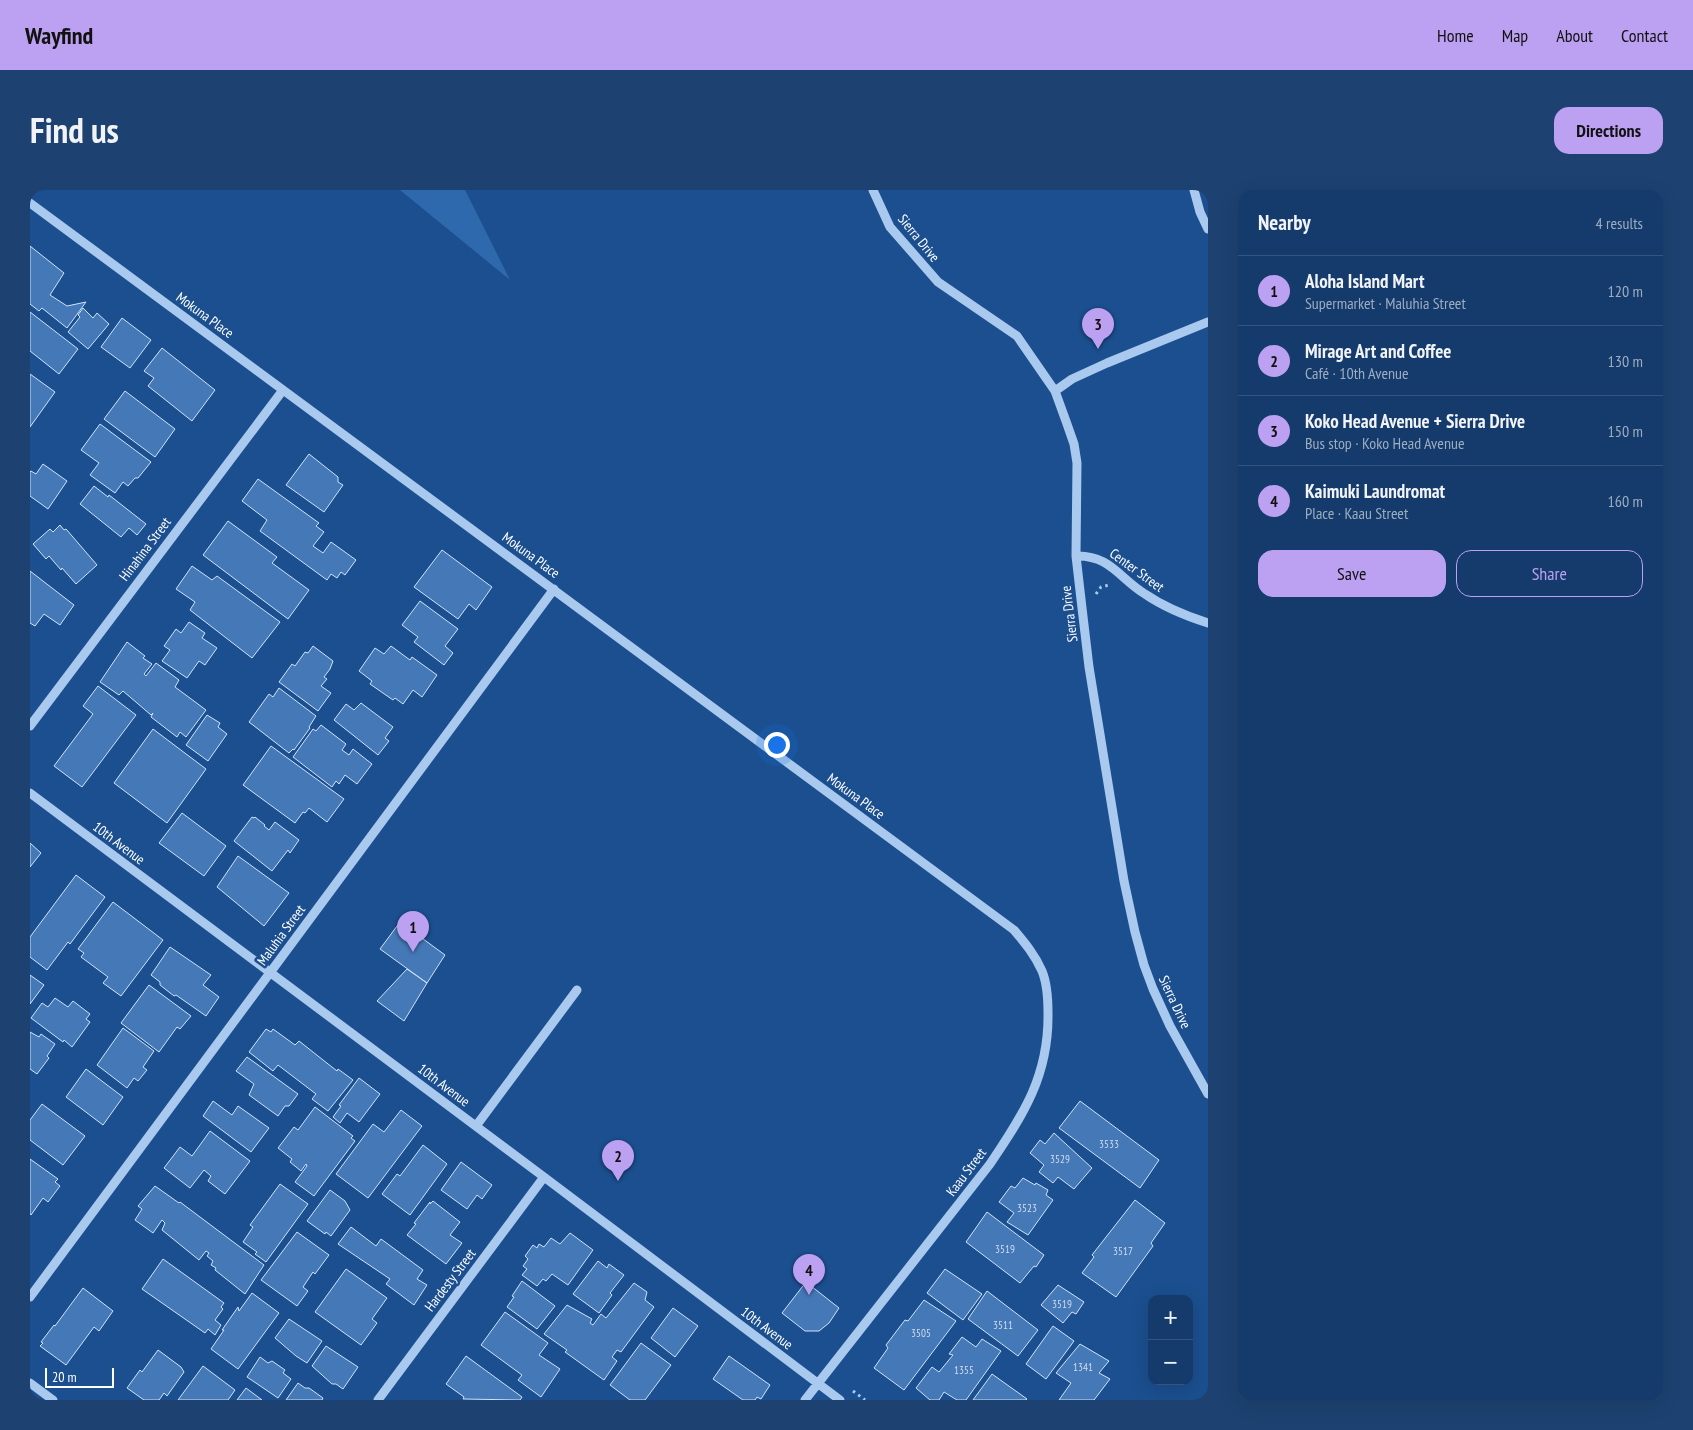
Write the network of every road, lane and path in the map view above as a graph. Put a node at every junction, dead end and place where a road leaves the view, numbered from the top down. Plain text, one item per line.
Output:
1 (873, 190) edge
2 (1194, 190) edge
3 (30, 203) edge
4 (1208, 229) edge
5 (1208, 322) edge
6 (283, 390) junction
7 (1055, 390) junction
8 (1076, 556) junction
9 (1116, 586) dead end
10 (554, 589) junction
11 (1095, 597) dead end
12 (1208, 623) edge
13 (30, 726) edge
14 (30, 793) edge
15 (1014, 930) joint
16 (270, 974) junction
17 (577, 990) dead end
18 (1208, 1094) edge
19 (476, 1126) junction
20 (544, 1177) junction
21 (30, 1298) edge
22 (30, 1383) edge
23 (818, 1384) junction
24 (54, 1400) edge
25 (378, 1400) edge
26 (805, 1400) edge
27 (840, 1400) edge

1 - 7 street, Sierra Drive
2 - 4 street
3 - 6 street, Mokuna Place
5 - 7 street
6 - 10 street, Mokuna Place
6 - 13 street, Hinahina Street
7 - 8 street, Sierra Drive
8 - 12 street, Center Street
8 - 18 street, Sierra Drive
9 - 11 path
10 - 15 street, Mokuna Place
10 - 16 street, Maluhia Street
14 - 16 street, 10th Avenue
15 - 23 street, Kaau Street
16 - 19 street, 10th Avenue
16 - 21 street, Maluhia Street
17 - 19 street
19 - 20 street, 10th Avenue
20 - 23 street, 10th Avenue
20 - 25 street, Hardesty Street
22 - 24 street
23 - 26 street, Kaau Street
23 - 27 street, 10th Avenue

